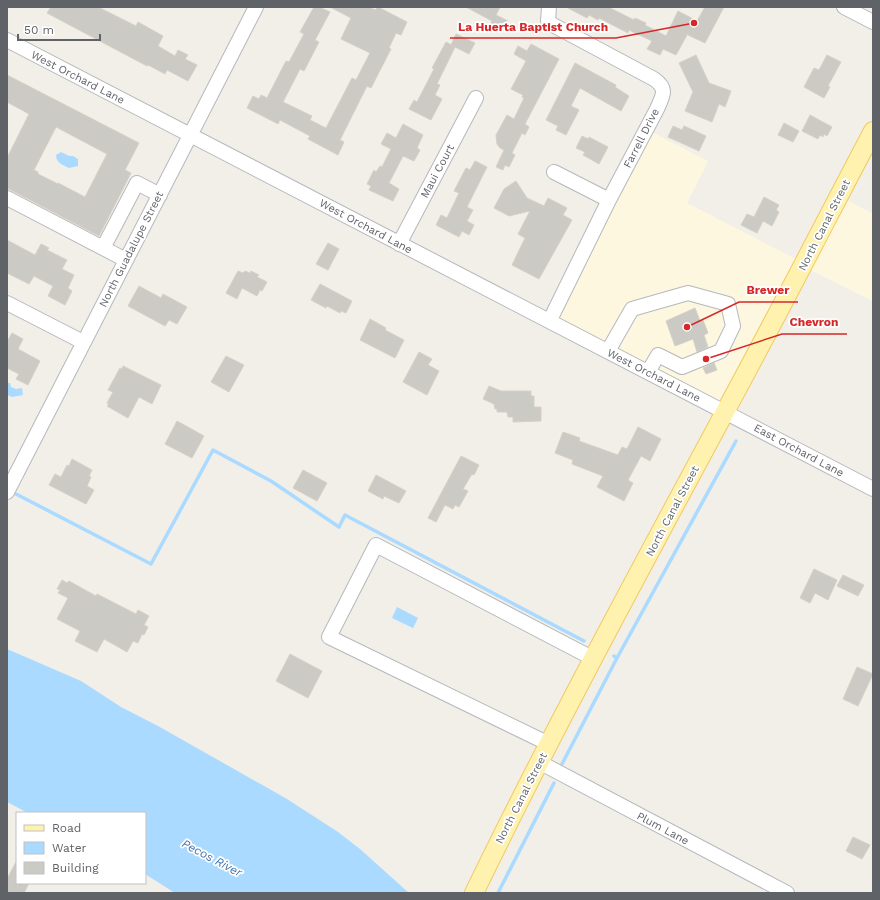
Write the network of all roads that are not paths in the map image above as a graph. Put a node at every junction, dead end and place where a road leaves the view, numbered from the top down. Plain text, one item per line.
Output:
1 (256, 7) edge
2 (549, 7) edge
3 (844, 7) edge
4 (873, 22) edge
5 (7, 40) edge
6 (476, 98) dead end
7 (873, 133) edge
8 (191, 135) junction
9 (554, 172) dead end
10 (160, 195) junction
11 (7, 198) edge
12 (609, 200) junction
13 (399, 244) junction
14 (103, 248) junction
15 (126, 260) junction
16 (7, 303) edge
17 (550, 320) junction
18 (83, 342) junction
19 (608, 351) junction
20 (648, 372) junction
21 (725, 412) junction
22 (873, 489) edge
23 (7, 492) edge
24 (594, 659) junction
25 (549, 744) junction
26 (539, 762) junction
27 (474, 893) edge
28 (787, 893) edge

1 - 8 street, North Guadalupe Street
2 - 12 street, Farrell Drive
3 - 4 street
5 - 8 street, West Orchard Lane
6 - 13 street, Maui Court
7 - 21 main road, North Canal Street
8 - 10 street, North Guadalupe Street
8 - 13 street, West Orchard Lane
9 - 12 street
10 - 14 street
10 - 15 street, North Guadalupe Street
11 - 14 street
12 - 17 street, Farrell Drive
13 - 17 street, West Orchard Lane
14 - 15 street
15 - 18 street, North Guadalupe Street
16 - 18 street
17 - 19 street, West Orchard Lane
18 - 23 street, North Guadalupe Street
19 - 20 street, West Orchard Lane
19 - 20 street
20 - 21 street, West Orchard Lane
21 - 22 street, East Orchard Lane
21 - 24 main road, North Canal Street
24 - 25 main road, North Canal Street
24 - 25 street
25 - 26 main road, North Canal Street
26 - 27 main road, North Canal Street
26 - 28 street, Plum Lane

